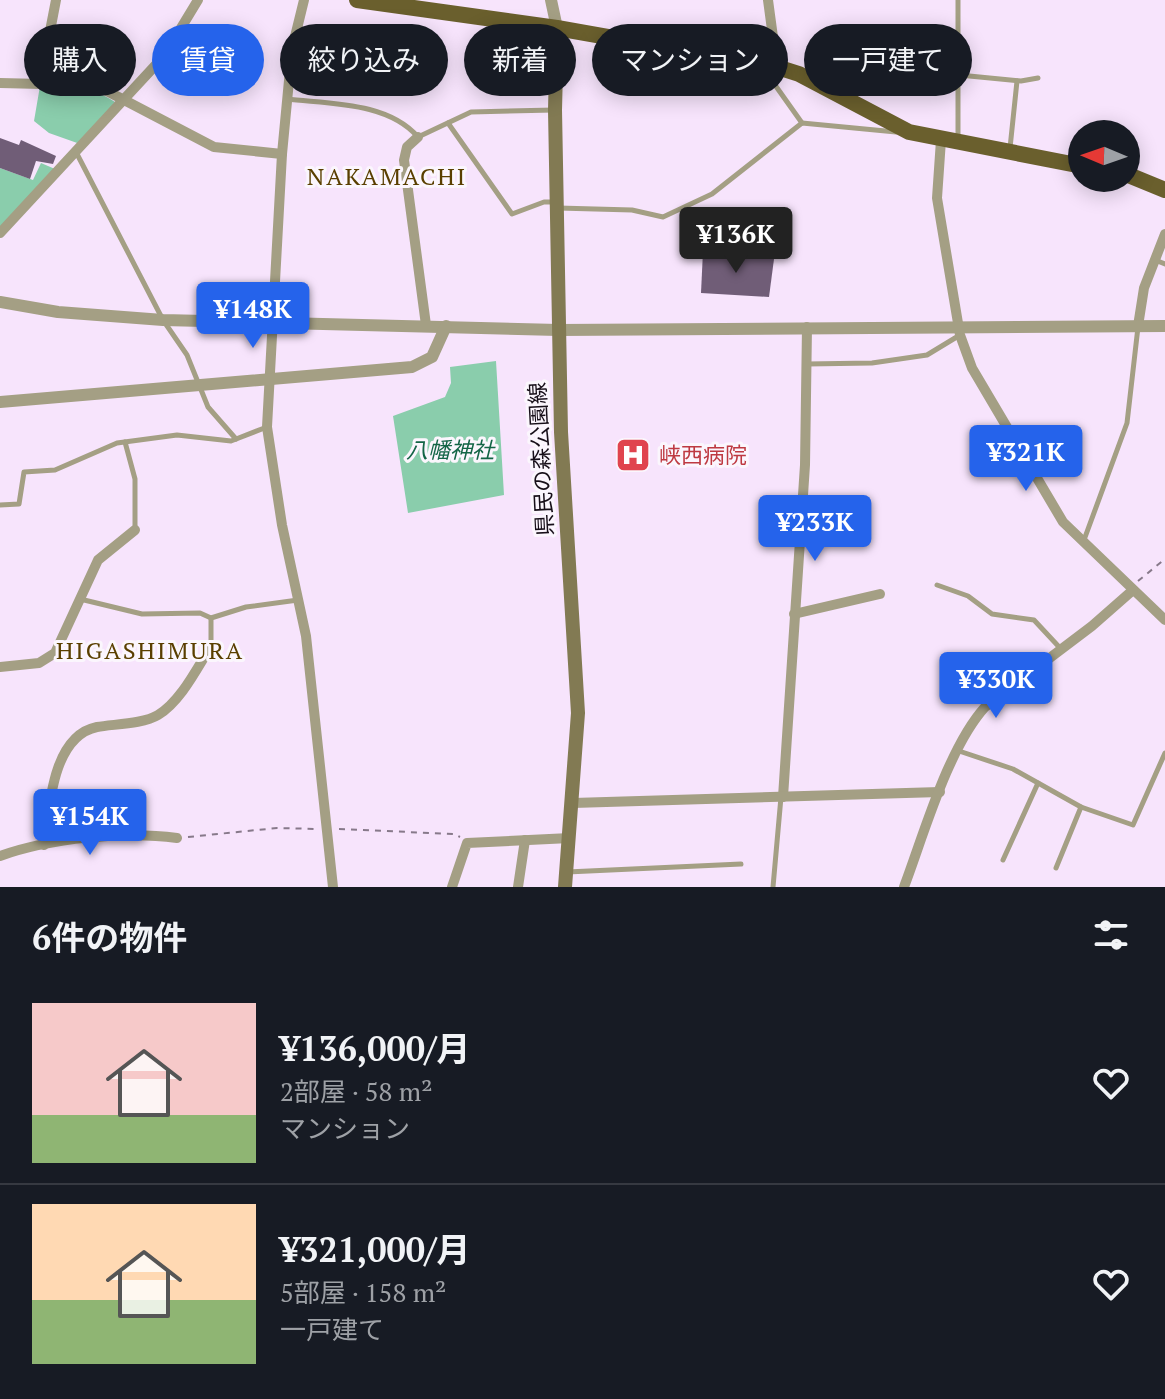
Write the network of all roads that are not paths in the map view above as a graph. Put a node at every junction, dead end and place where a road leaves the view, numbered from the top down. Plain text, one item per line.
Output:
1 (56, 0) edge
2 (198, 0) edge
3 (304, 0) edge
4 (357, 0) edge
5 (551, 0) edge
6 (768, 0) edge
7 (958, 0) edge
8 (51, 24) edge
9 (528, 24) edge
10 (556, 24) edge
11 (771, 24) edge
12 (958, 24) edge
13 (788, 70) edge
14 (972, 76) edge
15 (1038, 78) dead end
16 (1017, 81) junction
17 (0, 83) edge
18 (24, 83) edge
19 (114, 96) edge
20 (555, 96) edge
21 (783, 96) edge
22 (959, 96) edge
23 (287, 99) junction
24 (121, 101) junction
25 (555, 110) junction
26 (448, 123) junction
27 (802, 123) junction
28 (909, 132) junction
29 (418, 137) junction
30 (941, 140) junction
31 (958, 144) junction
32 (76, 151) junction
33 (1009, 153) junction
34 (282, 154) junction
35 (1068, 164) edge
36 (1140, 180) edge
37 (1165, 190) edge
38 (556, 205) junction
39 (0, 233) edge
40 (1165, 234) edge
41 (1154, 259) junction
42 (1165, 264) edge
43 (0, 302) edge
44 (163, 320) junction
45 (272, 321) junction
46 (426, 325) junction
47 (446, 326) junction
48 (1138, 326) junction
49 (1165, 326) edge
50 (807, 327) junction
51 (558, 330) junction
52 (961, 330) junction
53 (807, 364) junction
54 (268, 382) junction
55 (200, 386) junction
56 (0, 402) edge
57 (267, 427) junction
58 (236, 439) junction
59 (125, 442) junction
60 (0, 505) edge
61 (135, 530) joint
62 (1084, 540) junction
63 (937, 585) dead end
64 (1132, 588) junction
65 (880, 594) dead end
66 (80, 599) junction
67 (298, 600) junction
68 (794, 614) junction
69 (211, 618) junction
70 (1165, 620) edge
71 (211, 646) joint
72 (1062, 650) junction
73 (0, 667) edge
74 (959, 751) junction
75 (1165, 753) edge
76 (1038, 783) junction
77 (940, 792) junction
78 (782, 797) junction
79 (573, 803) junction
80 (1081, 807) junction
81 (177, 838) road end
82 (570, 838) junction
83 (525, 840) junction
84 (44, 845) junction
85 (0, 856) edge
86 (1003, 860) dead end
87 (741, 864) dead end
88 (1056, 868) dead end
89 (566, 879) edge
90 (333, 887) edge
91 (452, 887) edge
92 (518, 887) edge
93 (773, 887) edge
94 (904, 887) edge

1 - 8 street
2 - 24 street
3 - 23 street
4 - 9 main road
5 - 10 street
6 - 11 street
7 - 12 lane
13 - 28 main road
14 - 16 lane
15 - 16 lane
16 - 33 lane
17 - 18 street
19 - 24 street
20 - 25 main road, 県民の森公園線
21 - 27 lane
22 - 31 lane
23 - 29 lane
23 - 34 street
24 - 32 street
24 - 34 street
25 - 26 lane
25 - 38 main road, 県民の森公園線
26 - 29 lane
26 - 38 lane
27 - 28 lane
27 - 38 lane
28 - 30 main road
29 - 46 street
30 - 31 main road
30 - 52 street
31 - 33 main road
32 - 39 street
32 - 44 lane
33 - 35 main road
34 - 45 street
36 - 37 main road
38 - 51 main road, 県民の森公園線
40 - 41 street
41 - 42 lane
41 - 48 street
43 - 44 street
44 - 45 street
44 - 55 lane
45 - 46 street
45 - 54 street
46 - 47 street
47 - 51 street
47 - 54 street
48 - 49 street
48 - 52 street
48 - 62 lane
50 - 51 street
50 - 52 street
50 - 53 street
51 - 79 main road, 県民の森公園線
52 - 53 lane
52 - 62 street
53 - 68 street
54 - 55 street
54 - 57 street
55 - 56 street
55 - 58 lane
57 - 58 lane
57 - 67 street
58 - 59 lane
59 - 60 lane
59 - 61 lane
61 - 66 street
62 - 64 street
63 - 72 lane
64 - 70 street
64 - 72 street
65 - 68 street
66 - 69 lane
66 - 73 street
67 - 69 lane
67 - 90 street
68 - 78 street
69 - 71 lane
71 - 84 street
72 - 74 street
74 - 76 lane
74 - 77 street
75 - 80 lane
76 - 80 lane
76 - 86 lane
77 - 78 street
77 - 94 street
78 - 79 street
78 - 93 lane
79 - 82 main road, 県民の森公園線
80 - 88 lane
81 - 84 street
82 - 83 street
82 - 89 main road, 県民の森公園線
83 - 91 street
83 - 92 street
84 - 85 street
87 - 89 lane

